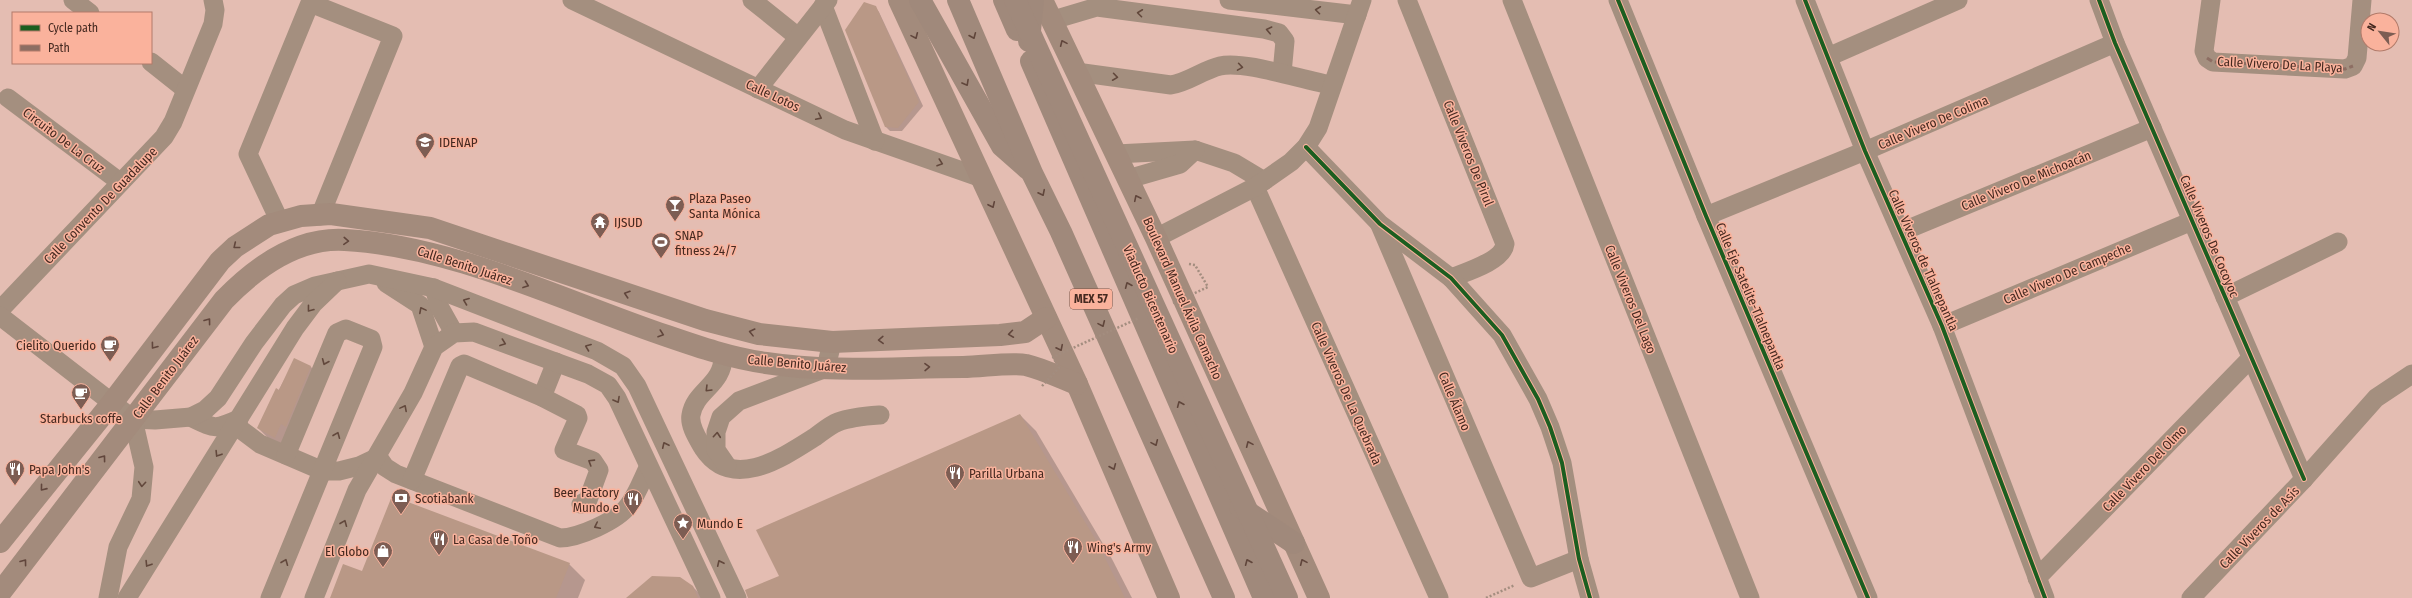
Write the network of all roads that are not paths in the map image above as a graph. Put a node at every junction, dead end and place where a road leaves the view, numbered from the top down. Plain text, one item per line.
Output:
1 (73, 0) edge
2 (213, 0) edge
3 (572, 0) edge
4 (752, 0) edge
5 (899, 0) edge
6 (920, 0) edge
7 (958, 0) edge
8 (1004, 0) edge
9 (1015, 0) edge
10 (1033, 0) edge
11 (1042, 0) edge
12 (1229, 0) edge
13 (1407, 0) edge
14 (1512, 0) edge
15 (1618, 0) edge
16 (1805, 0) edge
17 (1958, 0) edge
18 (2099, 0) edge
19 (2212, 0) edge
20 (2362, 0) edge
21 (825, 3) edge
22 (1360, 8) edge
23 (89, 12) edge
24 (1053, 20) junction
25 (798, 37) junction
26 (2115, 43) junction
27 (1028, 54) junction
28 (1828, 57) junction
29 (152, 63) edge
30 (1076, 72) junction
31 (1282, 73) junction
32 (1332, 85) junction
33 (185, 89) junction
34 (758, 89) junction
35 (8, 98) dead end
36 (2152, 128) junction
37 (875, 141) junction
38 (1306, 147) junction
39 (1194, 150) junction
40 (1865, 151) junction
41 (1116, 154) junction
42 (1032, 173) junction
43 (979, 177) junction
44 (1128, 179) junction
45 (120, 182) junction
46 (1260, 184) junction
47 (320, 216) junction
48 (1706, 216) junction
49 (2192, 221) junction
50 (280, 222) junction
51 (1380, 224) junction
52 (1901, 232) junction
53 (1156, 238) junction
54 (2338, 242) dead end
55 (370, 274) junction
56 (1451, 278) junction
57 (337, 281) junction
58 (434, 288) junction
59 (2226, 297) junction
60 (0, 310) edge
61 (0, 316) edge
62 (1046, 318) junction
63 (1942, 326) junction
64 (454, 333) junction
65 (832, 342) junction
66 (434, 346) junction
67 (723, 355) junction
68 (2252, 358) junction
69 (556, 362) junction
70 (826, 368) junction
71 (2412, 374) edge
72 (1077, 384) junction
73 (542, 397) junction
74 (112, 403) junction
75 (880, 415) dead end
76 (190, 417) junction
77 (133, 419) junction
78 (237, 422) junction
79 (286, 455) junction
80 (378, 457) junction
81 (648, 468) junction
82 (730, 470) junction
83 (322, 471) junction
84 (412, 480) junction
85 (2304, 480) junction
86 (1218, 492) junction
87 (581, 504) dead end
88 (1, 539) edge
89 (1294, 542) junction
90 (1579, 559) junction
91 (2037, 578) junction
92 (0, 592) edge
93 (108, 598) edge
94 (127, 598) edge
95 (270, 598) edge
96 (314, 598) edge
97 (711, 598) edge
98 (737, 598) edge
99 (1169, 598) edge
100 (1224, 598) edge
101 (1264, 598) edge
102 (1287, 598) edge
103 (1319, 598) edge
104 (1439, 598) edge
105 (1590, 598) edge
106 (1750, 598) edge
107 (1868, 598) edge
108 (2045, 598) edge
109 (2190, 598) edge

1 - 23 street
2 - 33 street, Calle Convento De Guadalupe
3 - 34 street, Calle Lotos
4 - 25 street
5 -> 43 main road
6 -> 42 highway
7 -> 42 highway, MEX 57
8 - 27 highway, MEX 57
9 - 102 highway, Viaducto Bicentenario, bridge
10 - 27 highway
11 - 24 main road, Boulevard Manuel Ávila Camacho
22 -> 12 street
13 - 56 street, Calle Viveros De Pirul
14 - 106 street, Calle Viveros Del Lago
15 - 48 street, Calle Eje Satelite-Tlalnepantla
16 - 28 street, Calle Viveros de Tlalnepantla
17 - 28 street
18 - 26 street, Calle Viveros De Cocoyoc
19 - 20 street, Calle Vivero De La Playa
21 - 25 street
21 - 37 street
22 - 32 street
30 -> 24 main road, Boulevard Manuel Ávila Camacho
31 -> 24 street
25 - 34 street
26 - 36 street, Calle Viveros De Cocoyoc
26 - 40 street, Calle Vivero De Colima
86 -> 27 highway, MEX 57
28 - 40 street, Calle Viveros de Tlalnepantla
29 - 33 street
30 -> 31 street
30 - 41 main road, Boulevard Manuel Ávila Camacho
31 - 32 street
32 - 38 street
33 - 45 street, Calle Convento De Guadalupe
34 -> 37 street, Calle Lotos
35 - 45 street, Circuito De La Cruz
36 - 49 street, Calle Viveros De Cocoyoc
36 - 52 street, Calle Vivero De Michoacán
37 -> 43 street, Calle Lotos
38 - 46 street
38 - 51 street
39 - 41 street
39 - 44 street
39 - 46 street
40 - 48 street, Calle Vivero De Colima
40 - 52 street, Calle Viveros de Tlalnepantla
41 - 44 main road, Boulevard Manuel Ávila Camacho
42 -> 100 highway, MEX 57
43 -> 62 main road
53 -> 44 main road, Boulevard Manuel Ávila Camacho
45 - 60 street, Calle Convento De Guadalupe
46 - 53 street
46 - 104 street, Calle Viveros De La Quebrada
47 - 50 main road, Calle Benito Juárez
47 - 50 street
65 -> 47 main road, Calle Benito Juárez
48 - 107 street, Calle Eje Satelite-Tlalnepantla
49 - 59 street, Calle Viveros De Cocoyoc
49 - 63 street, Calle Vivero De Campeche
50 -> 74 main road, Calle Benito Juárez
51 - 56 street
51 - 90 street, Calle Álamo
52 - 63 street, Calle Viveros de Tlalnepantla
89 -> 53 main road, Boulevard Manuel Ávila Camacho
54 - 59 street
55 - 57 street
55 - 58 street
66 -> 55 street
56 - 90 street
57 - 76 street
57 -> 78 street
58 - 64 street
98 -> 58 street
59 - 68 street, Calle Viveros De Cocoyoc
61 - 74 street
62 -> 65 main road, Calle Benito Juárez
62 -> 72 main road
63 - 91 street, Calle Viveros de Tlalnepantla
64 - 66 street
64 -> 69 street
65 - 70 street
80 -> 66 street
67 - 70 main road, Calle Benito Juárez
77 -> 67 main road, Calle Benito Juárez
67 -> 82 street
68 - 85 street, Calle Viveros De Cocoyoc
68 - 91 street, Calle Vivero Del Olmo
69 - 73 street
69 -> 81 street
70 -> 72 main road, Calle Benito Juárez
82 -> 70 street
71 - 85 street, Calle Viveros de Asís
72 -> 99 main road
73 - 84 street
87 -> 73 street
74 - 77 street
74 -> 88 main road, Calle Benito Juárez
75 - 82 street
76 - 77 street
76 - 78 street
92 -> 77 main road, Calle Benito Juárez
77 -> 93 street
78 - 79 street
78 -> 94 street
79 - 83 street
83 -> 79 street
80 - 83 street
80 - 84 street
96 -> 80 street
81 -> 84 street
81 - 97 street
95 -> 83 street
85 - 109 street, Calle Viveros de Asís
86 - 89 highway
101 -> 86 highway, MEX 57
103 -> 89 main road, Boulevard Manuel Ávila Camacho
90 - 105 street
91 - 108 street, Calle Viveros de Tlalnepantla

